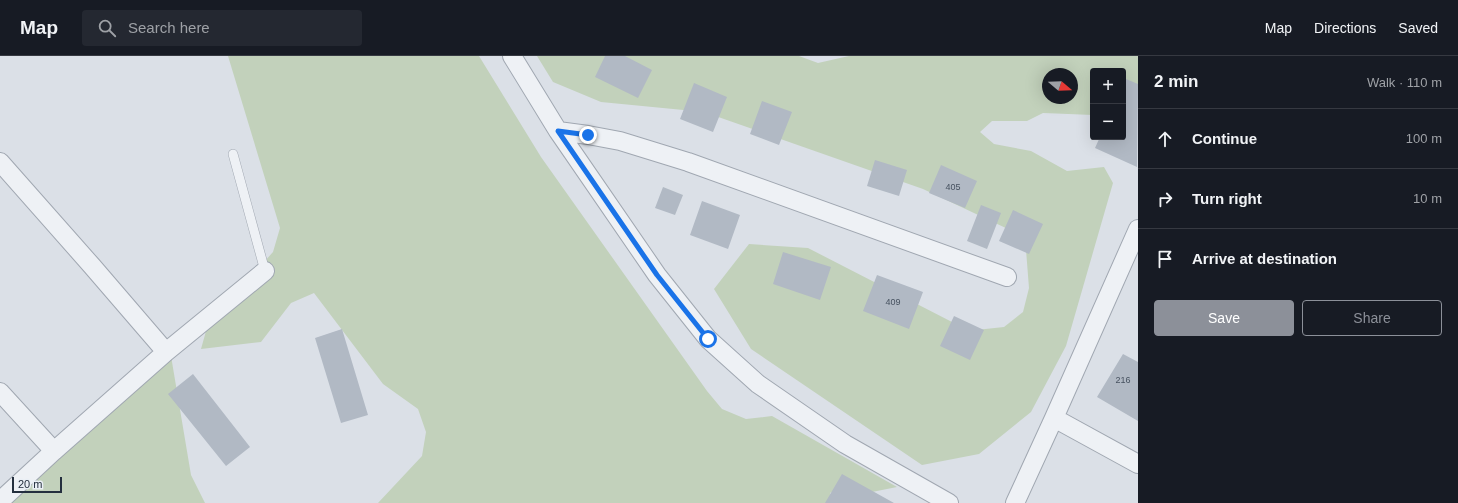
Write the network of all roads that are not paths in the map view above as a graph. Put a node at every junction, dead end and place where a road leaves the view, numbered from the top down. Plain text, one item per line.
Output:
1 (512, 56) edge
2 (558, 131) junction
3 (233, 154) dead end
4 (0, 162) edge
5 (1138, 229) edge
6 (265, 271) joint
7 (1007, 277) dead end
8 (166, 352) junction
9 (0, 392) edge
10 (1054, 418) junction
11 (54, 451) junction
12 (1138, 464) edge
13 (0, 501) edge
14 (949, 503) edge
15 (1015, 503) edge

1 - 2 street
2 - 7 street
2 - 14 street
3 - 6 lane
4 - 8 street
5 - 10 street
6 - 8 street
8 - 11 street
9 - 11 street
10 - 12 street
10 - 15 street
11 - 13 street

